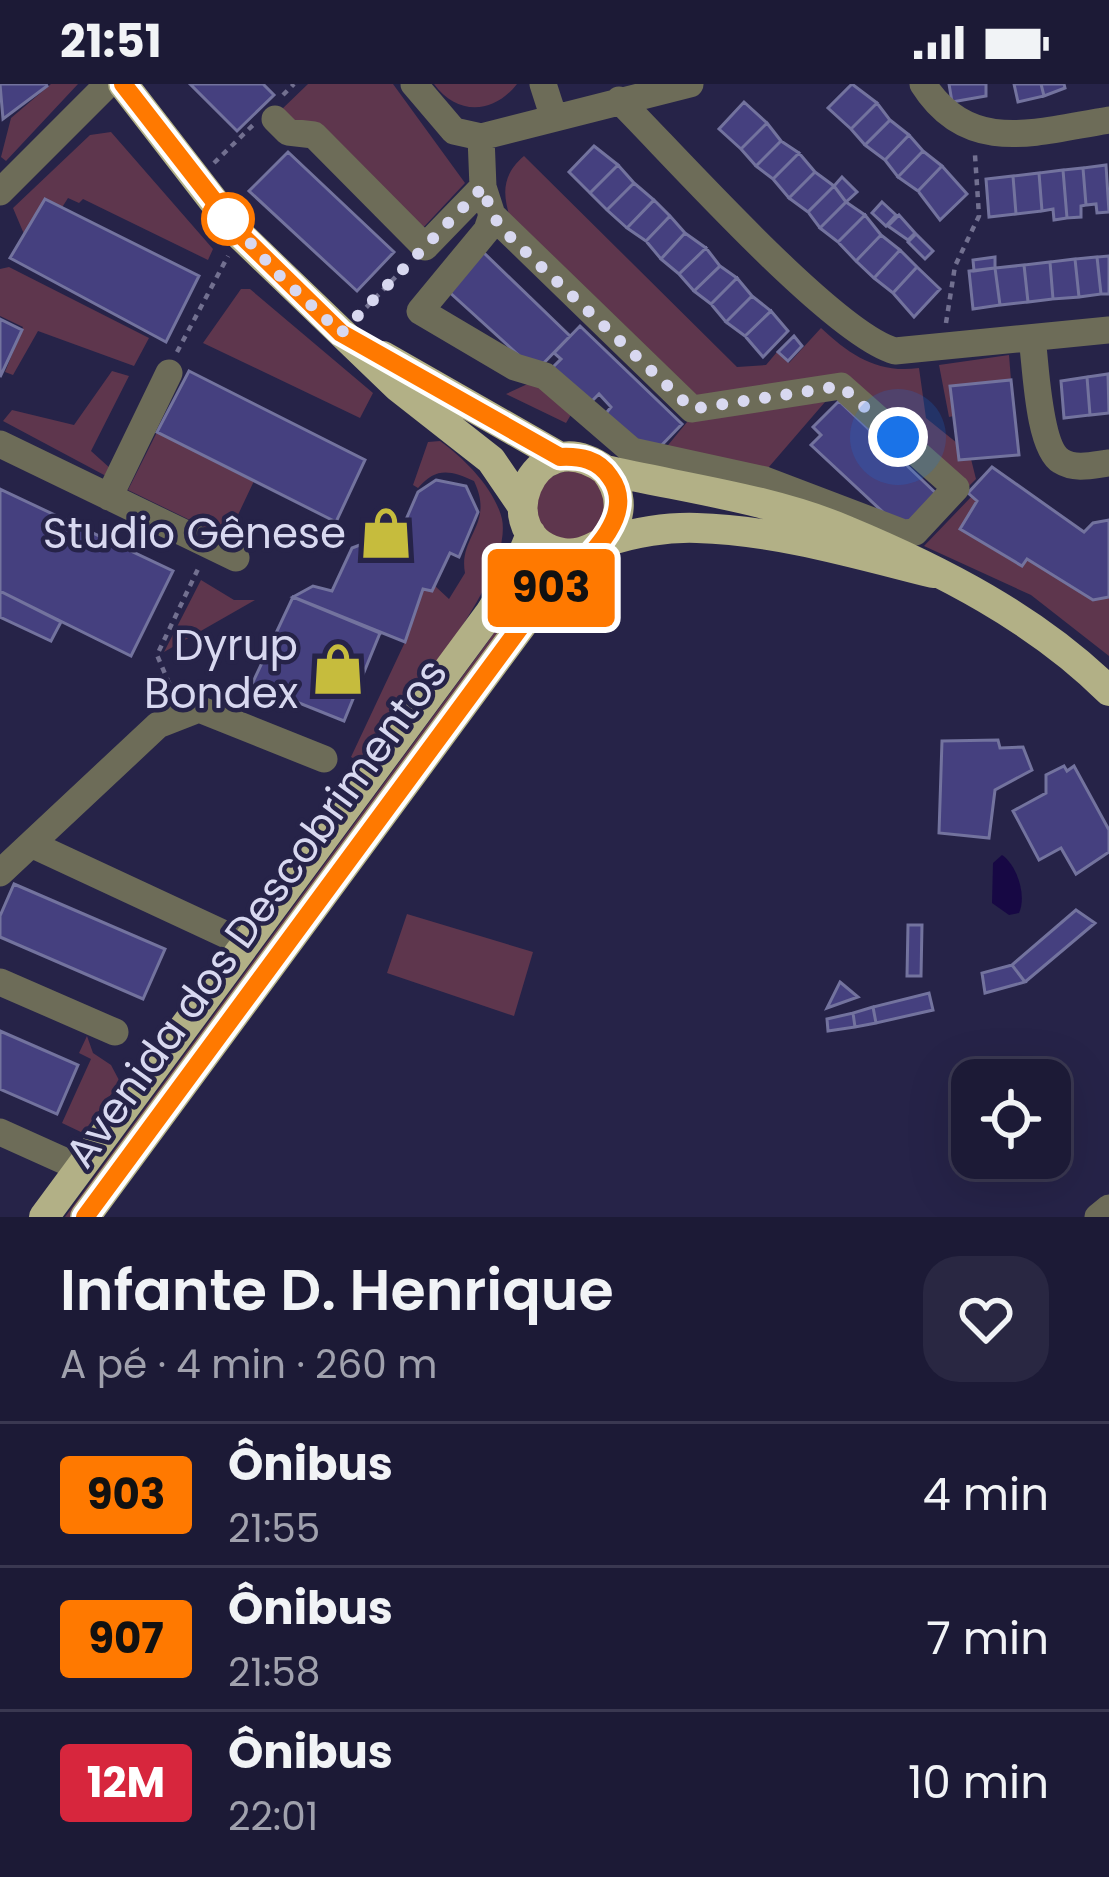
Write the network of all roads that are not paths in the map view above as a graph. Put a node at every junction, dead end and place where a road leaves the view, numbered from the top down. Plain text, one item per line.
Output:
1 (108, 84) edge
2 (123, 84) edge
3 (414, 84) edge
4 (543, 84) edge
5 (690, 84) edge
6 (923, 84) edge
7 (619, 100) junction
8 (273, 110) road end
9 (553, 115) junction
10 (1109, 120) edge
11 (481, 137) junction
12 (483, 187) junction
13 (0, 192) edge
14 (492, 215) junction
15 (1109, 330) edge
16 (341, 333) junction
17 (1032, 338) junction
18 (172, 364) road end
19 (0, 444) edge
20 (560, 457) junction
21 (1109, 464) edge
22 (605, 470) junction
23 (110, 497) junction
24 (521, 504) junction
25 (531, 534) junction
26 (596, 547) junction
27 (223, 552) road end
28 (933, 573) junction
29 (1109, 691) edge
30 (324, 759) dead end
31 (31, 844) junction
32 (0, 873) edge
33 (246, 944) junction
34 (0, 982) edge
35 (115, 1032) dead end
36 (0, 1132) edge
37 (80, 1168) junction
38 (1109, 1208) edge
39 (44, 1217) edge
40 (85, 1217) edge
41 (1098, 1217) edge

1 - 13 street
2 - 16 main road
3 - 11 street
4 - 9 street
5 - 7 street
6 - 10 street
7 - 9 street
7 - 17 street
8 - 12 street
9 - 11 street
11 - 12 street
12 - 14 street
14 - 14 street
15 - 17 street
16 - 20 main road
16 - 24 main road
17 - 21 street
18 - 23 street
19 - 23 street
20 - 22 main road
20 - 24 main road
22 - 26 main road
22 - 28 main road
23 - 27 street
24 - 25 main road
25 - 26 main road
25 - 33 main road, Avenida dos Descobrimentos
26 - 28 main road
26 - 40 main road, Avenida dos Descobrimentos
28 - 29 main road
30 - 31 street
31 - 32 street
31 - 33 street
33 - 37 main road, Avenida dos Descobrimentos
34 - 35 street
36 - 37 street
37 - 39 main road, Avenida dos Descobrimentos
38 - 41 street

